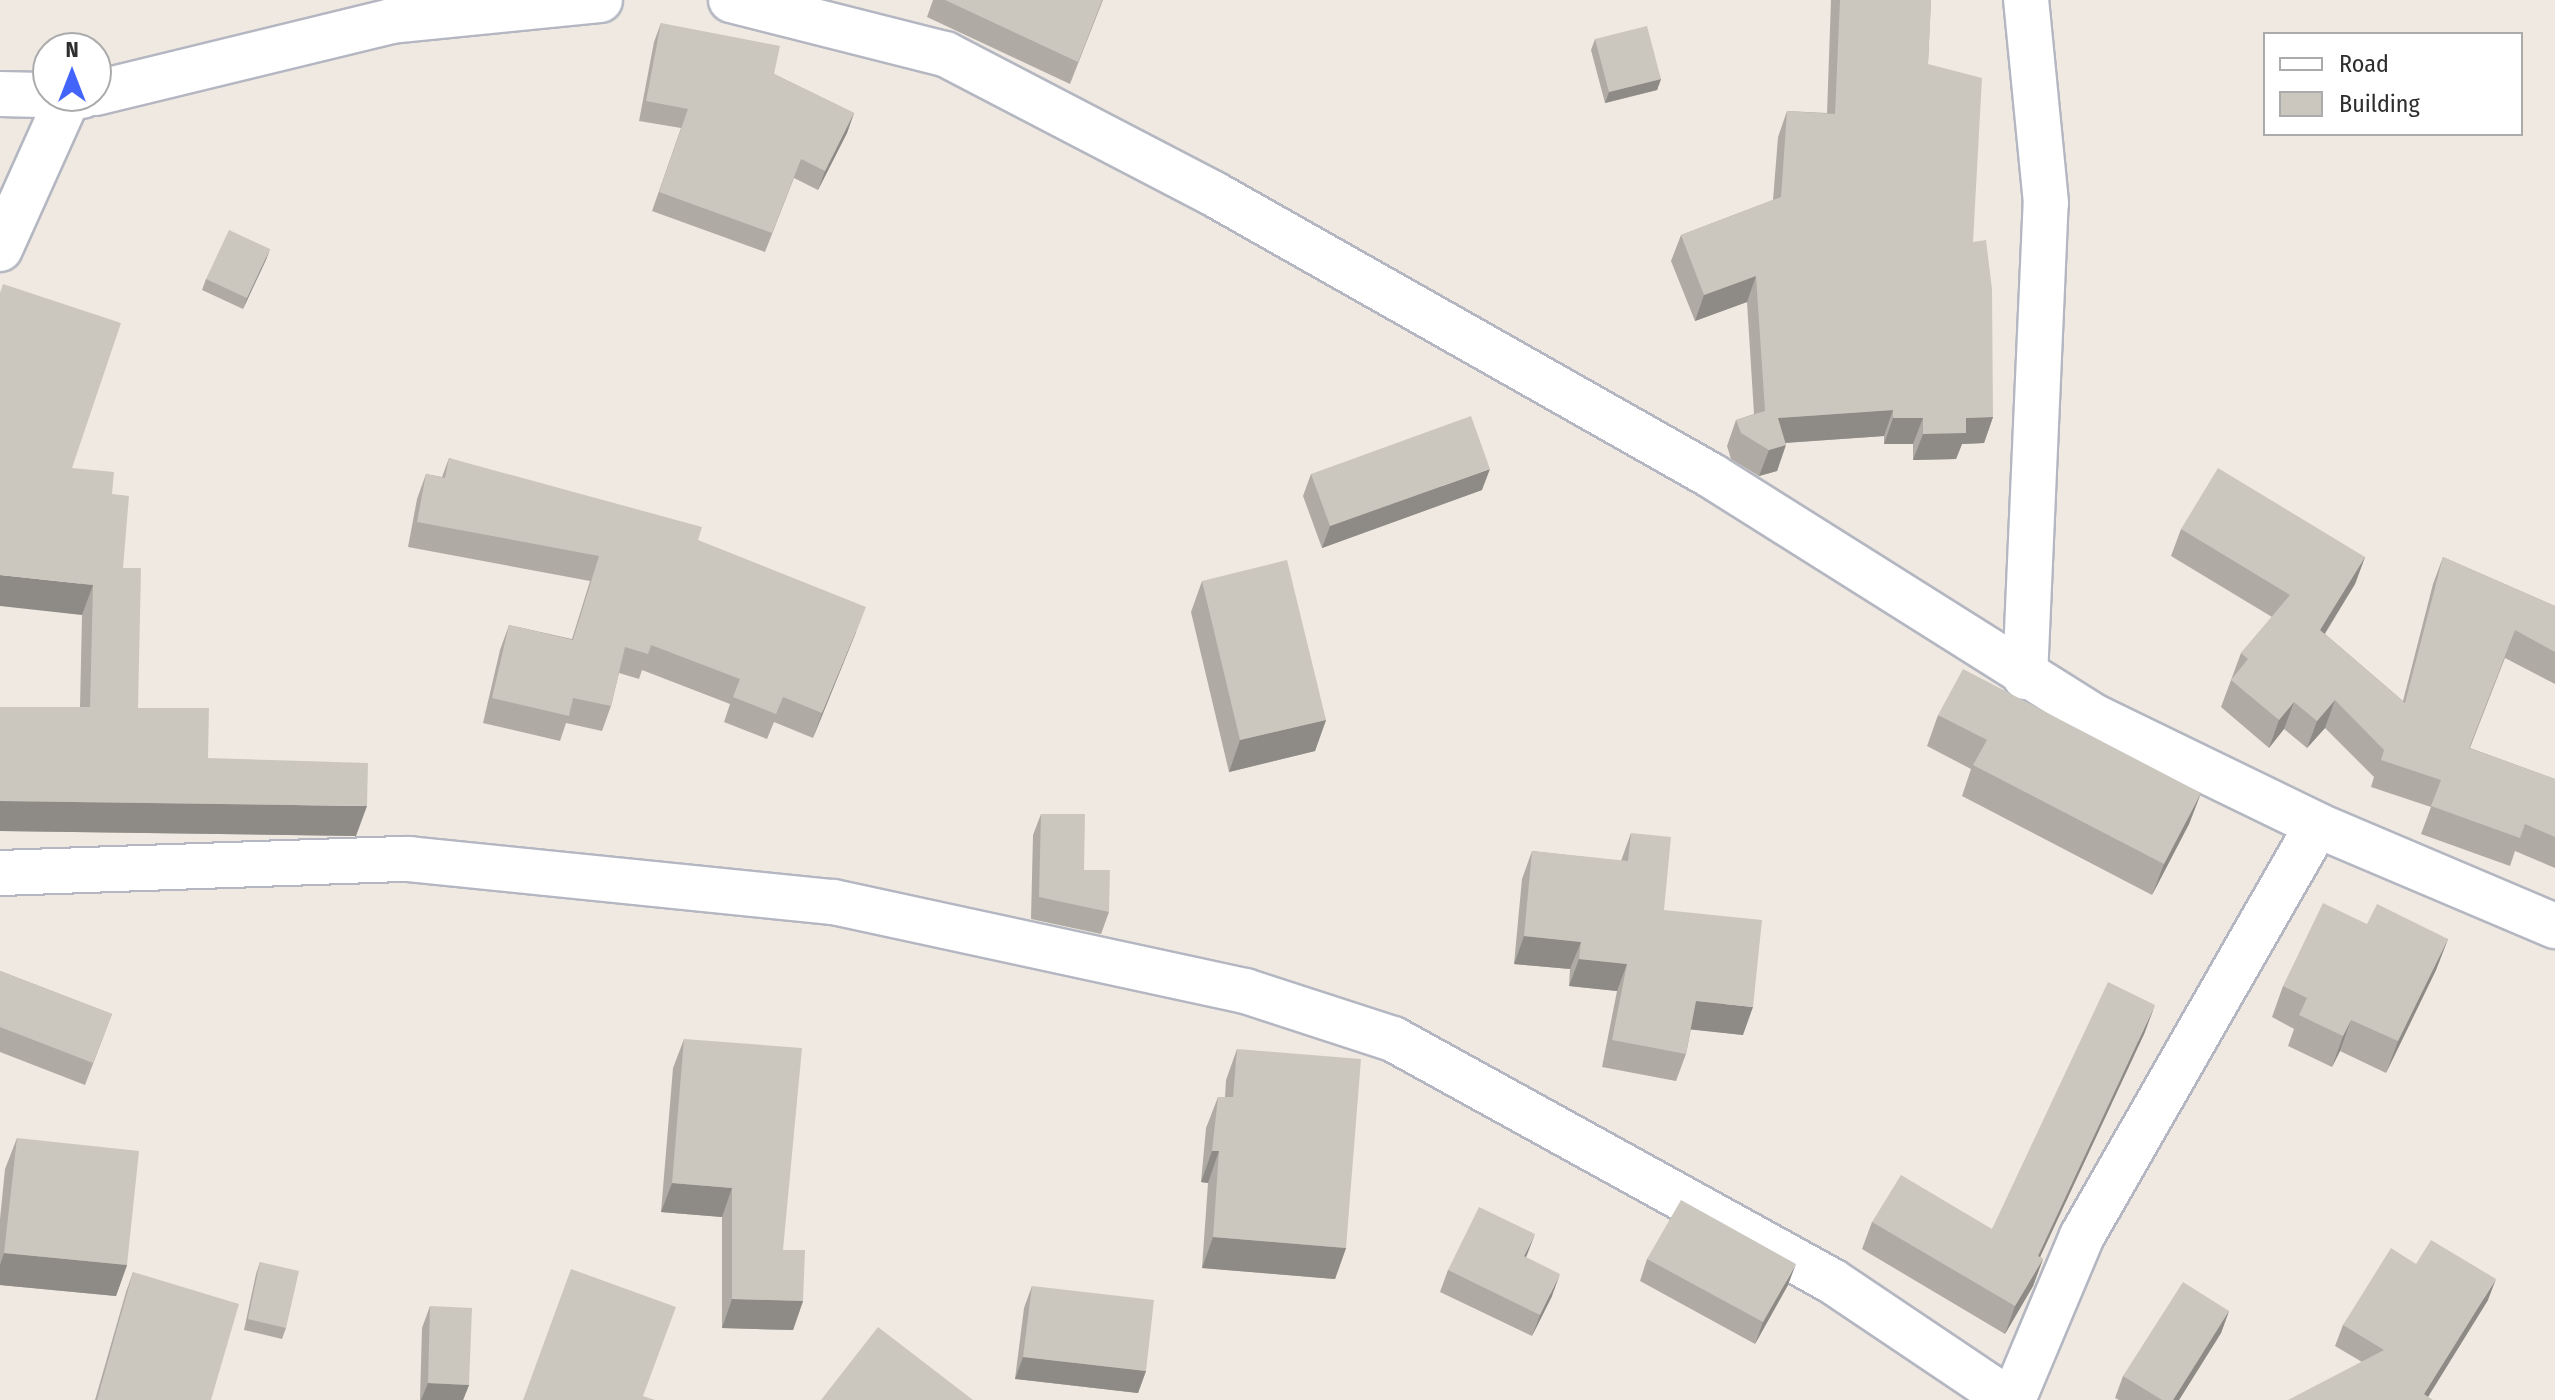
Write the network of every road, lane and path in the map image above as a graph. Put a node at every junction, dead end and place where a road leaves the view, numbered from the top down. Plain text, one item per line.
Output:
1 (600, 0) edge
2 (731, 0) edge
3 (2026, 0) edge
4 (112, 89) edge
5 (0, 94) edge
6 (32, 95) edge
7 (73, 112) edge
8 (0, 249) edge
9 (2025, 677) junction
10 (2317, 825) junction
11 (0, 873) edge
12 (2555, 926) edge
13 (2011, 1400) edge

1 - 4 street
2 - 9 street
3 - 9 street
5 - 6 street
7 - 8 street
9 - 10 street
10 - 12 street
10 - 13 street
11 - 13 street

